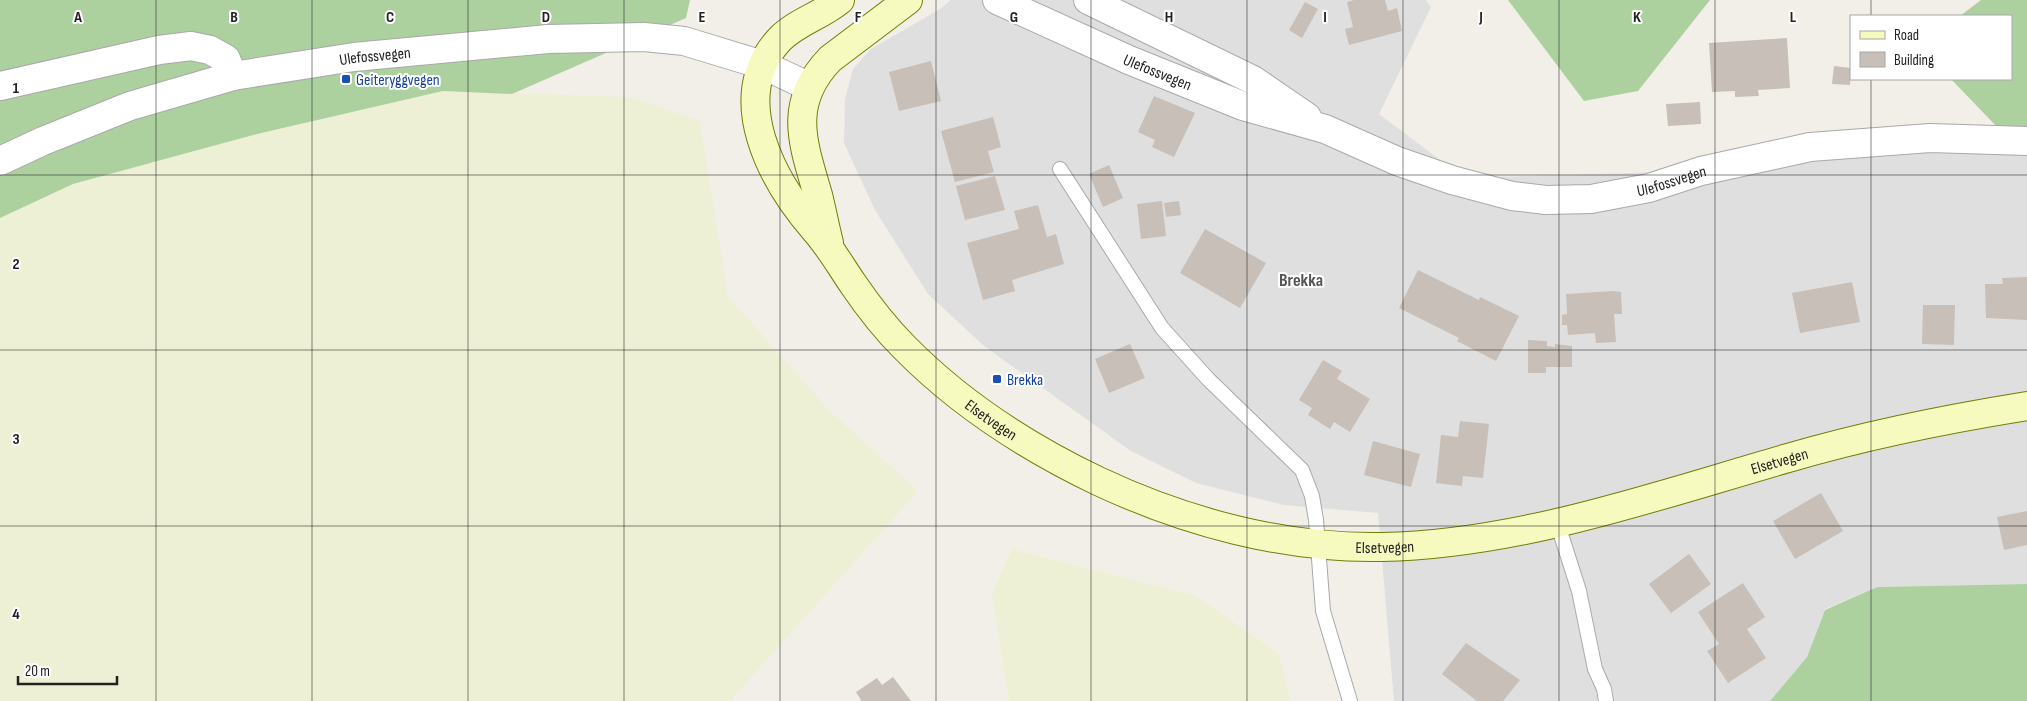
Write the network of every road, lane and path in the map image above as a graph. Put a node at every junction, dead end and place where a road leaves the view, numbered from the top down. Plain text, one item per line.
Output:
1 (840, 0) edge
2 (908, 0) edge
3 (997, 0) edge
4 (1088, 0) edge
5 (763, 65) junction
6 (233, 76) junction
7 (0, 86) edge
8 (810, 87) junction
9 (1325, 129) junction
10 (2027, 141) edge
11 (0, 161) edge
12 (1060, 169) dead end
13 (830, 247) junction
14 (2027, 406) edge
15 (1557, 522) junction
16 (1317, 544) junction
17 (1350, 701) edge
18 (1606, 701) edge

1 - 5 main road
2 - 8 main road
3 - 9 street, Ulefossvegen
4 - 9 street, Ulefossvegen
5 - 6 street, Ulefossvegen
5 - 8 street, Ulefossvegen
5 - 13 main road, Elsetvegen
6 - 7 street
6 - 11 street, Ulefossvegen
8 - 13 main road, Elsetvegen
9 - 10 street, Ulefossvegen
12 - 16 lane
13 - 16 main road, Elsetvegen
14 - 15 main road, Elsetvegen
15 - 16 main road, Elsetvegen
15 - 18 lane
16 - 17 lane

